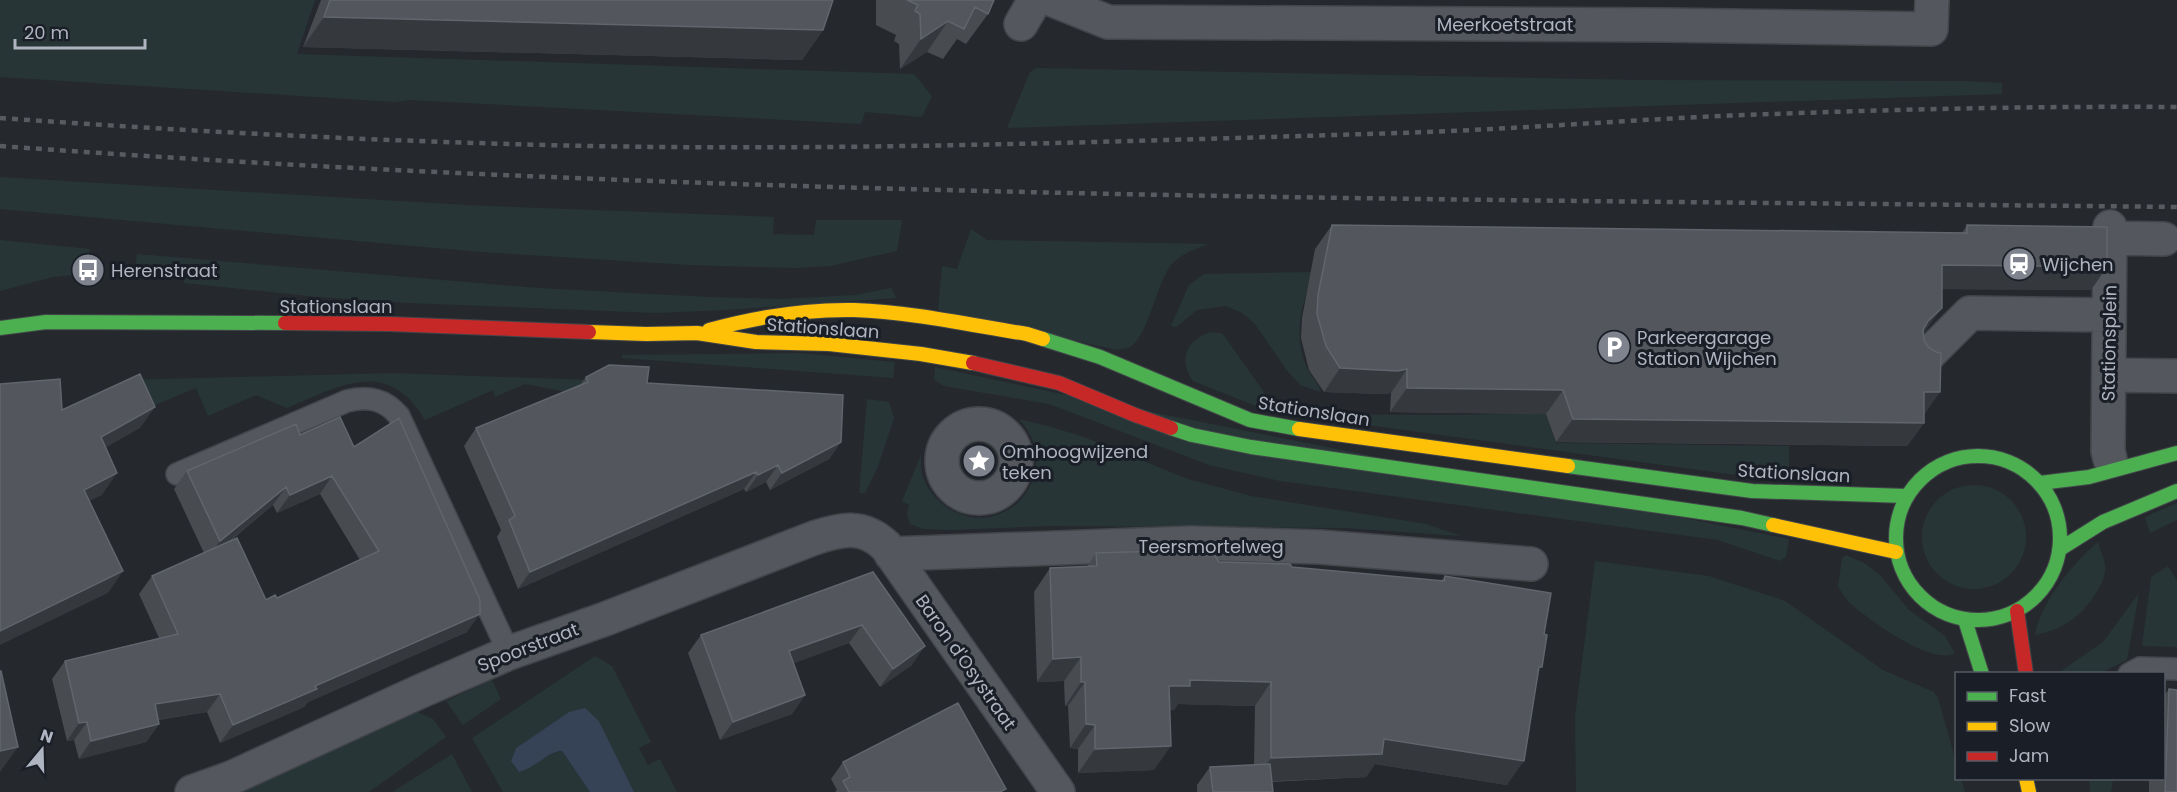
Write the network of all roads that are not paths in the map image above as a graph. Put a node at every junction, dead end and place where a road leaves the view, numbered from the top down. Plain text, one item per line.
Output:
1 (1053, 0) edge
2 (1932, 0) edge
3 (2164, 239) dead end
4 (12, 313) dead end
5 (2109, 315) junction
6 (46, 322) junction
7 (0, 328) edge
8 (697, 333) junction
9 (1925, 358) edge
10 (2109, 375) junction
11 (2177, 376) edge
12 (2177, 453) edge
13 (2110, 459) dead end
14 (1525, 460) junction
15 (177, 474) dead end
16 (2040, 483) junction
17 (1521, 485) junction
18 (2177, 491) edge
19 (1906, 496) junction
20 (882, 545) junction
21 (2060, 549) junction
22 (1896, 552) junction
23 (1531, 564) dead end
24 (2017, 611) junction
25 (1965, 620) junction
26 (509, 653) junction
27 (2177, 669) edge
28 (1981, 672) edge
29 (2026, 672) edge
30 (2133, 672) edge
31 (192, 792) edge
32 (1058, 792) edge

1 - 2 street, Meerkoetstraat
3 - 5 street, Stationsplein
4 - 6 street, Stationslaan
5 - 9 street
5 - 10 street, Stationsplein
6 - 7 street, Stationslaan
6 - 8 street, Stationslaan
8 - 14 street, Stationslaan
8 - 17 street, Stationslaan
10 - 11 street
10 - 13 street, Stationsplein
12 - 16 street
14 - 17 lane
14 - 19 street, Stationslaan
15 - 26 lane
16 - 19 street
16 - 21 street
17 - 22 street, Stationslaan
18 - 21 street
19 - 22 street
20 - 23 street, Teersmortelweg
20 - 26 street, Spoorstraat
20 - 32 street, Baron d'Osystraat
21 - 24 street
22 - 25 street
24 - 25 street
24 - 29 street
25 - 28 street
26 - 31 street, Spoorstraat
27 - 30 lane

